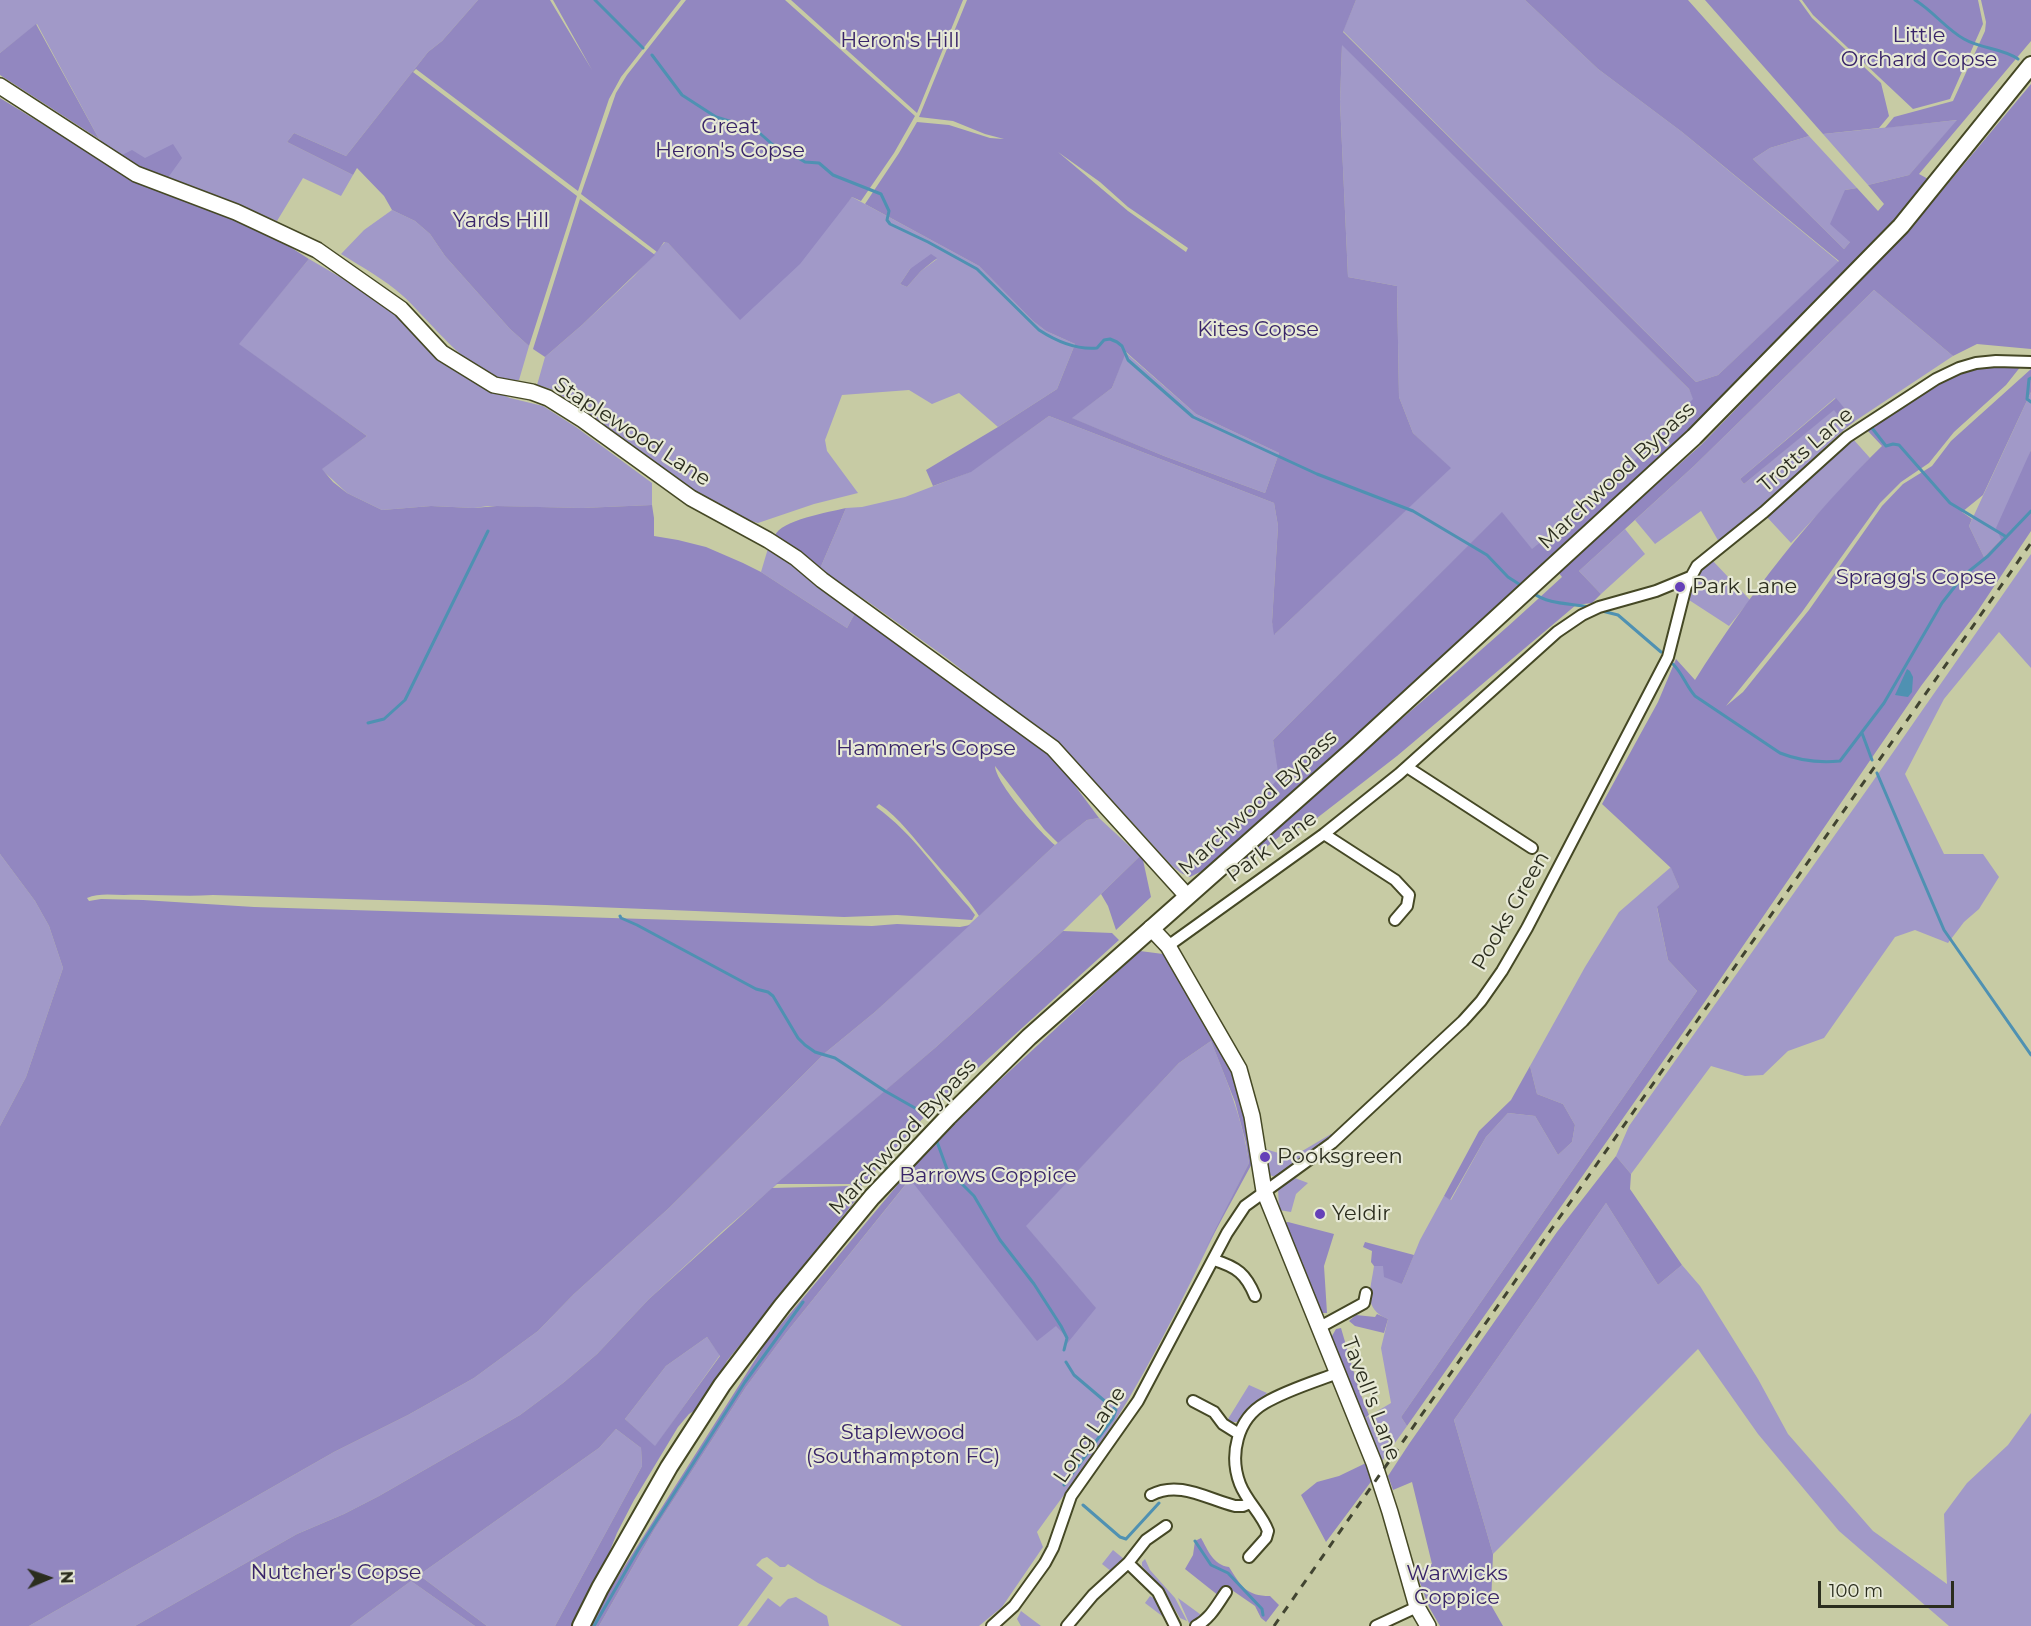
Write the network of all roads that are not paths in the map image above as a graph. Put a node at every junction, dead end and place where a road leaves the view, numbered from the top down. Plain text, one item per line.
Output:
1 (2031, 65) edge
2 (0, 86) edge
3 (2031, 362) edge
4 (1690, 577) junction
5 (1407, 767) junction
6 (1324, 834) junction
7 (1532, 848) dead end
8 (1188, 896) junction
9 (1395, 920) dead end
10 (1151, 928) junction
11 (1168, 946) junction
12 (1264, 1191) junction
13 (1214, 1260) junction
14 (1366, 1293) dead end
15 (1256, 1296) dead end
16 (1320, 1327) junction
17 (1338, 1373) junction
18 (1193, 1401) dead end
19 (1239, 1434) junction
20 (1151, 1495) dead end
21 (1250, 1503) junction
22 (1166, 1526) dead end
23 (1249, 1557) dead end
24 (1128, 1563) junction
25 (1226, 1592) dead end
26 (1418, 1607) junction
27 (1000, 1624) edge
28 (581, 1626) edge
29 (1067, 1626) edge
30 (1175, 1626) edge
31 (1196, 1626) edge
32 (1376, 1626) edge
33 (1428, 1626) edge

1 - 8 main road, Marchwood Bypass
2 - 8 street, Staplewood Lane
3 - 4 street, Trotts Lane
4 - 5 street, Park Lane
4 - 12 street, Pooks Green
5 - 6 street, Park Lane
5 - 7 street
6 - 9 street
6 - 11 street, Park Lane
8 - 10 main road, Marchwood Bypass
10 - 11 street
10 - 28 main road, Marchwood Bypass
11 - 12 street
12 - 13 street, Long Lane
12 - 16 street, Tavell's Lane
13 - 15 street
13 - 27 street, Long Lane
14 - 16 street
16 - 17 street, Tavell's Lane
17 - 19 street
17 - 26 street, Tavell's Lane
18 - 19 street
19 - 21 street
20 - 21 street
21 - 23 street
22 - 24 street
24 - 29 street
24 - 30 street
25 - 31 street
26 - 32 street
26 - 33 street, Tavell's Lane

